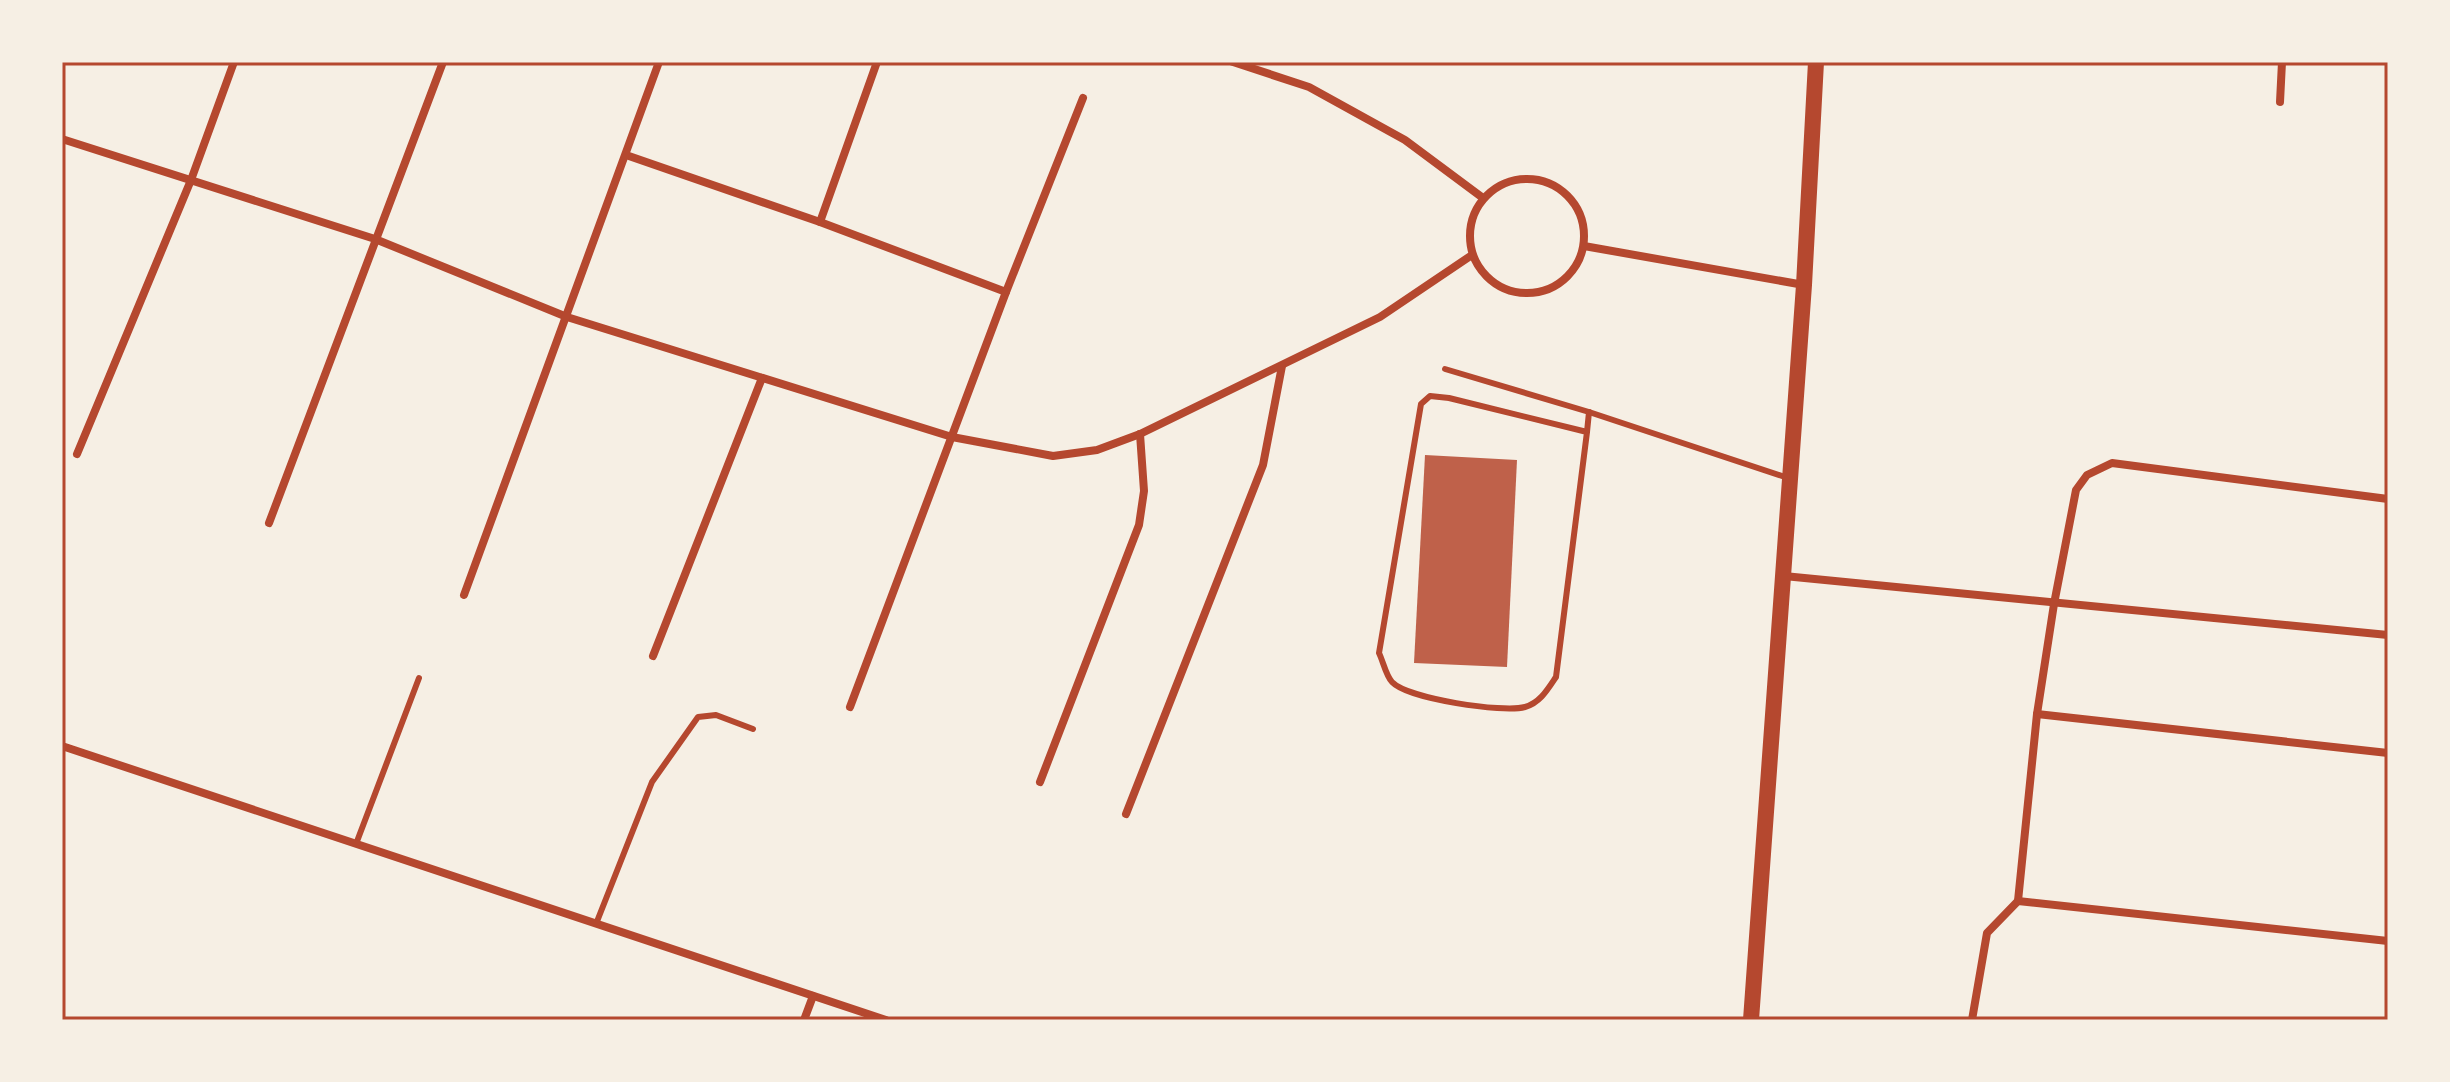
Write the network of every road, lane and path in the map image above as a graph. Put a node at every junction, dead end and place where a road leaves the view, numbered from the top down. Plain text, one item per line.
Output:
1 (234, 62) edge
2 (443, 62) edge
3 (659, 62) edge
4 (877, 62) edge
5 (1233, 62) edge
6 (1816, 62) edge
7 (2282, 62) edge
8 (1083, 98) dead end
9 (2280, 102) dead end
10 (62, 139) edge
11 (626, 155) junction
12 (191, 180) junction
13 (1483, 198) junction
14 (820, 222) junction
15 (375, 239) junction
16 (1584, 246) junction
17 (1472, 255) junction
18 (1804, 285) junction
19 (1006, 292) junction
20 (567, 317) junction
21 (1282, 366) junction
22 (1445, 369) dead end
23 (762, 378) junction
24 (1589, 412) junction
25 (1587, 432) junction
26 (1140, 434) junction
27 (952, 437) junction
28 (77, 454) dead end
29 (1790, 479) junction
30 (2388, 499) edge
31 (269, 523) dead end
32 (1782, 576) junction
33 (464, 595) dead end
34 (2054, 604) junction
35 (2388, 635) edge
36 (653, 656) dead end
37 (419, 678) dead end
38 (850, 707) dead end
39 (2037, 714) junction
40 (753, 729) dead end
41 (62, 746) edge
42 (2388, 753) edge
43 (1040, 782) dead end
44 (1126, 814) dead end
45 (356, 844) junction
46 (2018, 901) junction
47 (596, 924) junction
48 (2388, 941) edge
49 (813, 996) junction
50 (804, 1020) edge
51 (886, 1020) edge
52 (1751, 1020) edge
53 (1972, 1020) edge

1 - 12 street
2 - 15 street
3 - 11 street
4 - 14 street
5 - 13 street
6 - 18 main road
7 - 9 street
8 - 19 street
10 - 12 street
11 - 14 street
11 - 20 street
12 - 15 street
12 - 28 street
13 - 16 street
13 - 17 street
14 - 19 street
15 - 20 street
15 - 31 street
16 - 17 street
16 - 18 street
17 - 21 street
18 - 29 main road
19 - 27 street
20 - 23 street
20 - 33 street
21 - 26 street
21 - 44 street
22 - 24 lane
23 - 27 street
23 - 36 street
24 - 25 lane
24 - 29 lane
25 - 25 lane
26 - 27 street
26 - 43 street
27 - 38 street
29 - 32 main road
30 - 34 street
32 - 34 street
32 - 52 main road
34 - 35 street
34 - 39 street
37 - 45 lane
39 - 42 street
39 - 46 street
40 - 47 lane
41 - 45 street
45 - 47 street
46 - 48 street
46 - 53 street
47 - 49 street
49 - 50 street
49 - 51 street

